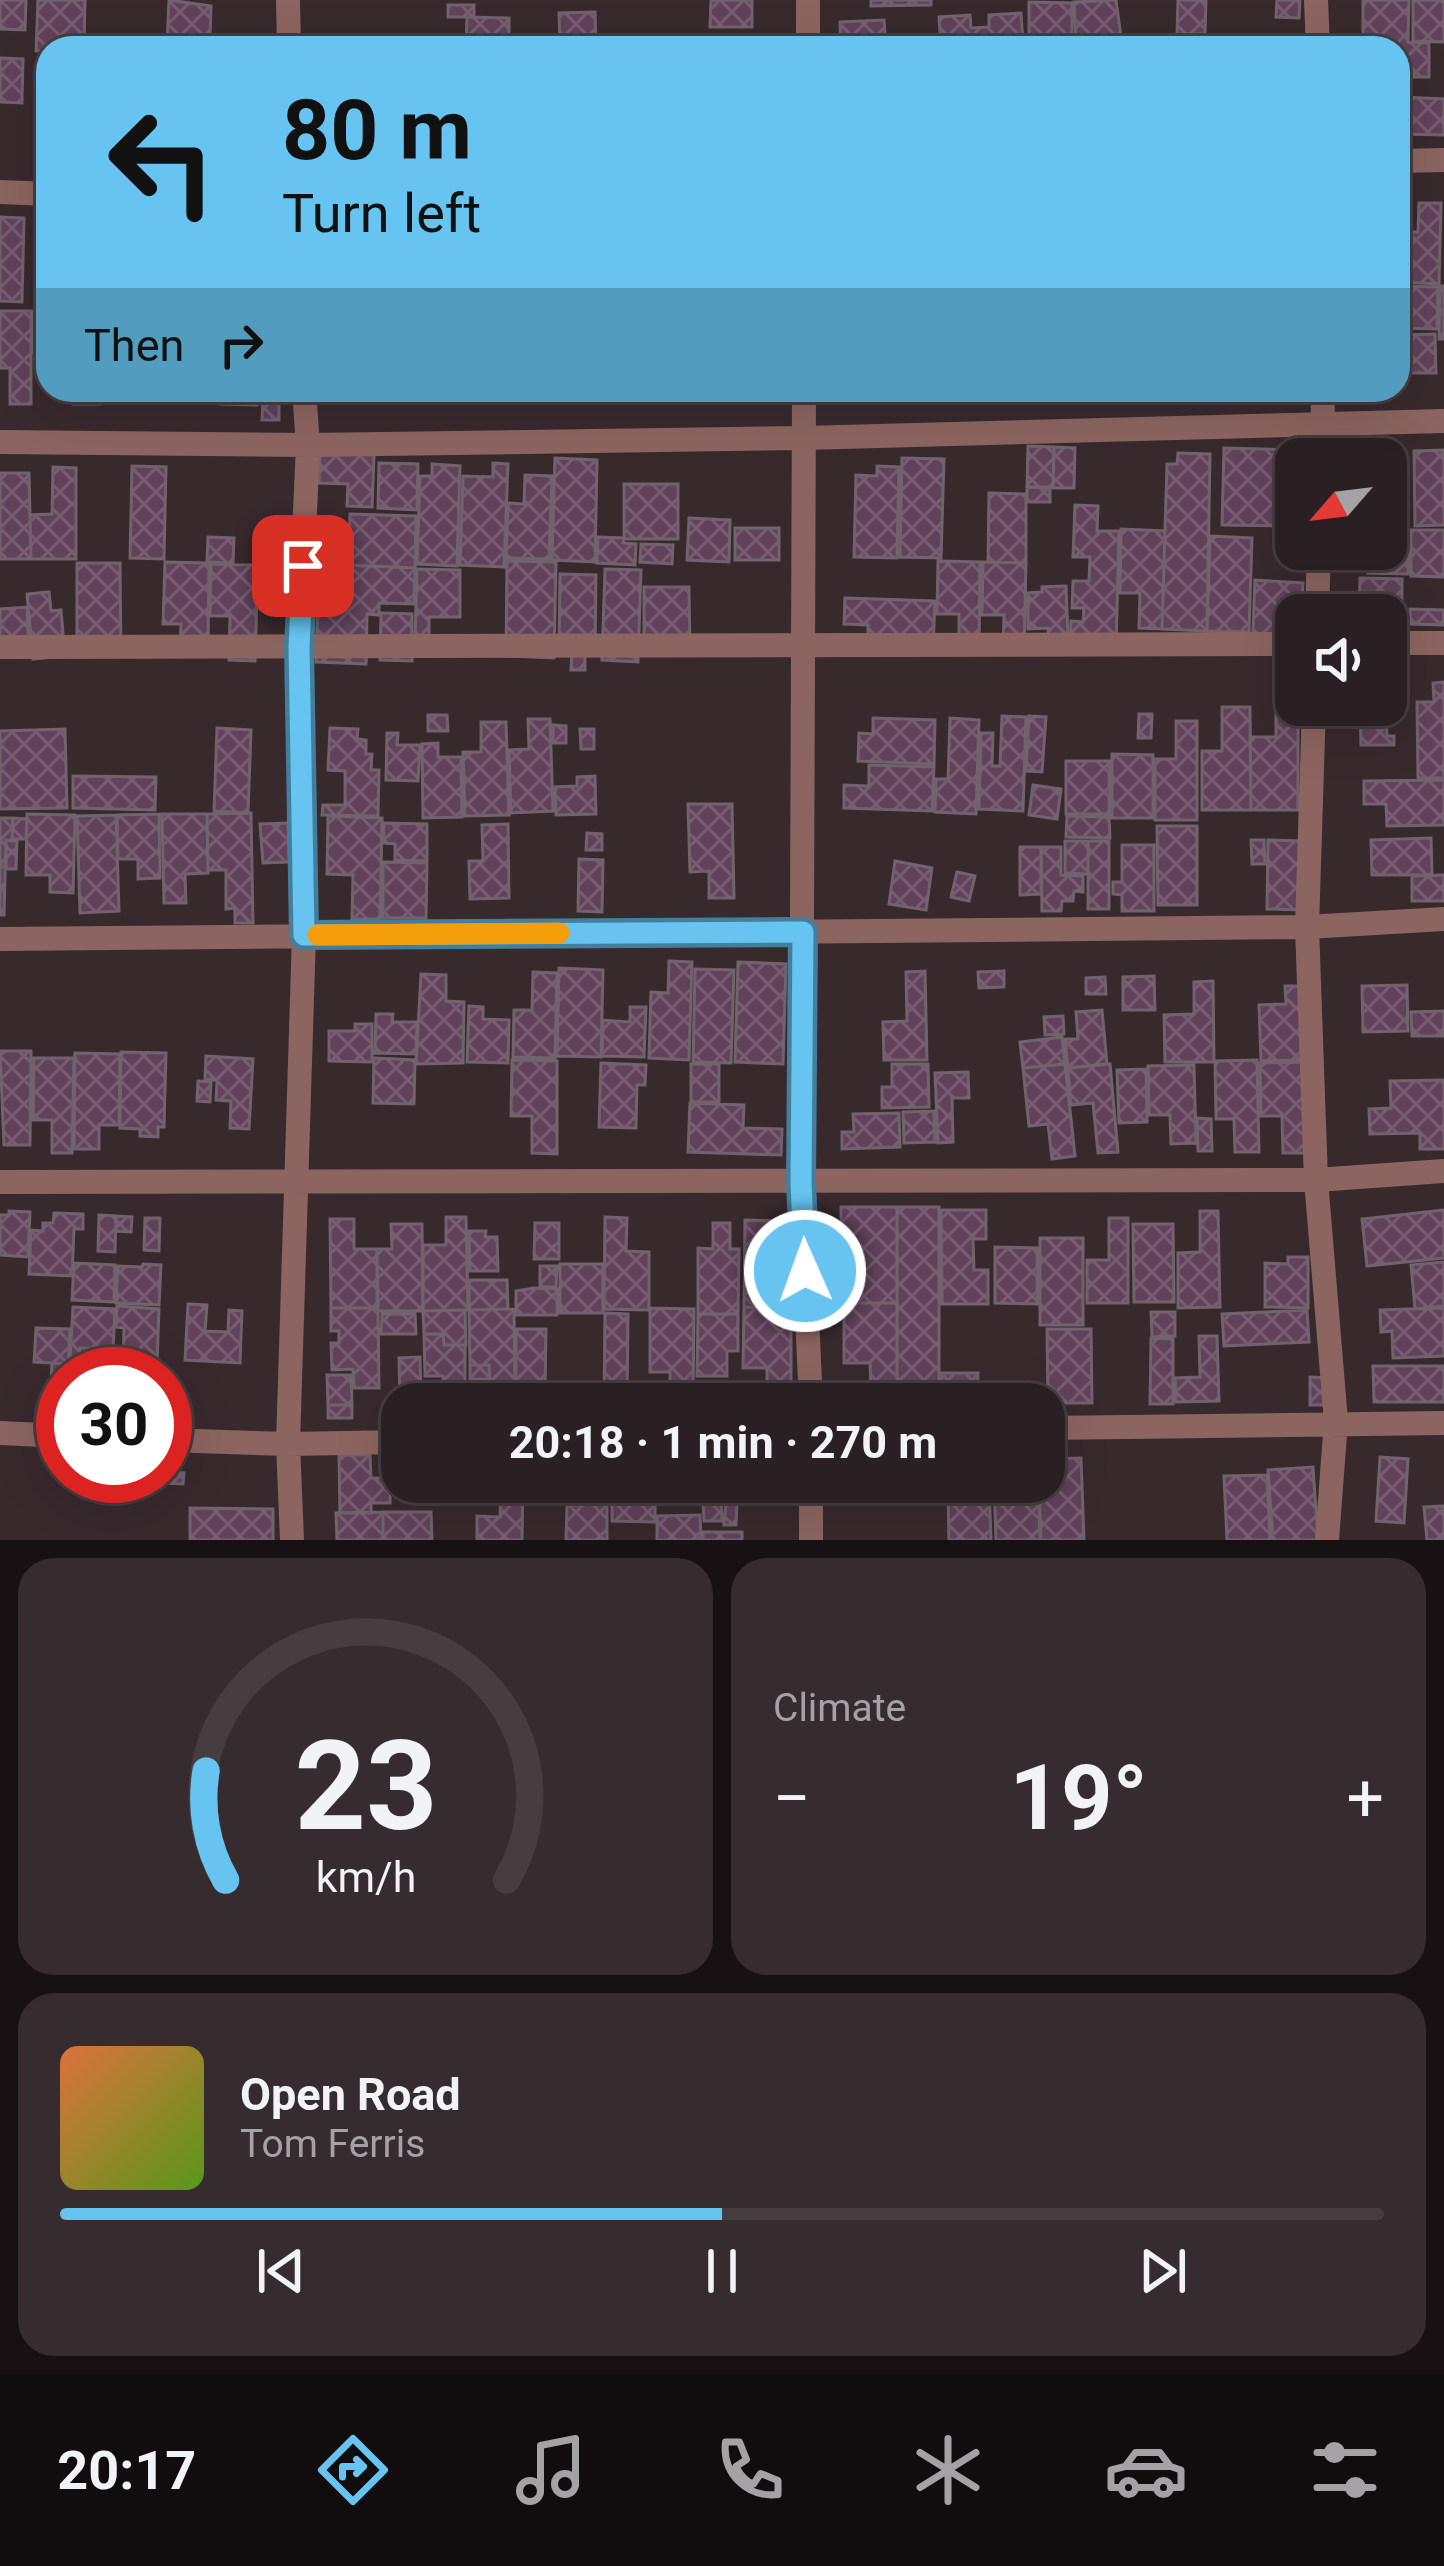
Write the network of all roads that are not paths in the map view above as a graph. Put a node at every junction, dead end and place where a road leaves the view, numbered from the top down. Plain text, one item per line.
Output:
1 (288, 0) edge
2 (808, 0) edge
3 (1316, 0) edge
4 (289, 36) edge
5 (808, 36) edge
6 (1318, 36) edge
7 (1444, 160) edge
8 (1410, 161) edge
9 (0, 192) edge
10 (36, 194) edge
11 (305, 402) edge
12 (804, 402) edge
13 (1323, 402) edge
14 (1444, 421) edge
15 (1324, 423) junction
16 (803, 438) junction
17 (1323, 438) edge
18 (0, 442) edge
19 (308, 445) junction
20 (1407, 643) edge
21 (1444, 643) edge
22 (1275, 644) edge
23 (805, 645) junction
24 (299, 646) junction
25 (0, 647) edge
26 (1313, 726) edge
27 (1444, 919) edge
28 (1307, 927) junction
29 (803, 932) junction
30 (304, 935) junction
31 (0, 939) edge
32 (1444, 1172) edge
33 (1316, 1180) junction
34 (0, 1182) edge
35 (801, 1182) junction
36 (296, 1183) junction
37 (810, 1383) edge
38 (1336, 1421) junction
39 (1444, 1423) edge
40 (1065, 1427) edge
41 (0, 1433) edge
42 (36, 1435) edge
43 (192, 1441) edge
44 (381, 1442) edge
45 (288, 1444) junction
46 (812, 1503) edge
47 (292, 1540) edge
48 (811, 1540) edge
49 (1327, 1540) edge

1 - 4 street
2 - 5 street
3 - 6 street
7 - 8 street
9 - 10 street
11 - 19 street
12 - 16 street
13 - 15 street
14 - 15 street
15 - 16 street
15 - 17 street
16 - 19 street
16 - 23 street
18 - 19 street
19 - 24 street
20 - 21 street
22 - 23 street
23 - 24 street
23 - 29 street
24 - 25 street
24 - 30 street
26 - 28 street
27 - 28 street
28 - 29 street
28 - 33 street
29 - 30 street
29 - 35 street
30 - 31 street
30 - 36 street
32 - 33 street
33 - 35 street
33 - 38 street
34 - 36 street
35 - 36 street
35 - 37 street
36 - 45 street
38 - 39 street
38 - 40 street
38 - 49 street
41 - 42 street
43 - 45 street
44 - 45 street
45 - 47 street
46 - 48 street

